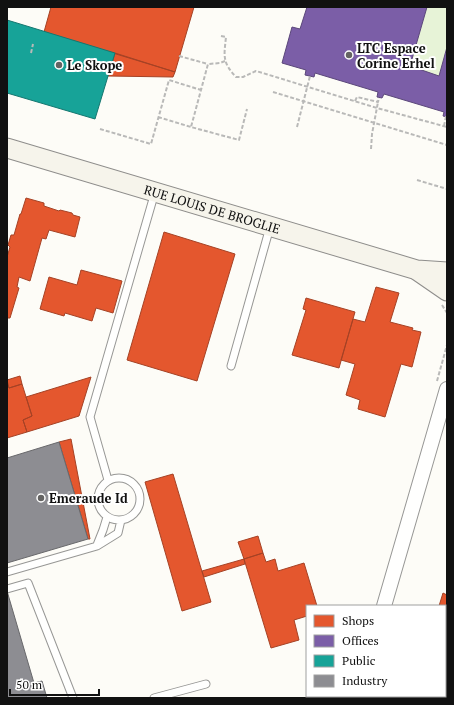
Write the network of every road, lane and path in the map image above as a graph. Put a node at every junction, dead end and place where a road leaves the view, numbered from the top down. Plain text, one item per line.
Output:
1 (221, 36) dead end
2 (33, 44) dead end
3 (31, 52) dead end
4 (180, 56) dead end
5 (225, 61) junction
6 (208, 64) junction
7 (310, 76) dead end
8 (307, 86) junction
9 (201, 90) junction
10 (273, 92) dead end
11 (379, 98) dead end
12 (355, 101) junction
13 (304, 102) junction
14 (378, 102) junction
15 (377, 108) junction
16 (247, 109) dead end
17 (446, 116) dead end
18 (158, 117) junction
19 (374, 123) junction
20 (191, 127) junction
21 (297, 127) dead end
22 (446, 127) edge
23 (100, 129) dead end
24 (447, 145) edge
25 (7, 148) edge
26 (371, 149) dead end
27 (418, 180) dead end
28 (447, 189) edge
29 (155, 192) junction
30 (270, 227) junction
31 (417, 270) junction
32 (447, 272) edge
33 (447, 291) edge
34 (231, 366) dead end
35 (447, 389) edge
36 (108, 480) junction
37 (107, 517) junction
38 (122, 520) junction
39 (97, 546) junction
40 (7, 572) edge
41 (7, 589) edge
42 (384, 605) edge
43 (206, 684) dead end
44 (73, 698) edge
45 (154, 698) edge

1 - 5 path
2 - 3 path
4 - 6 path
5 - 6 path
5 - 8 path
6 - 9 path
7 - 8 path
8 - 12 path
8 - 13 path
9 - 18 path
9 - 20 path
10 - 13 path
11 - 14 path
12 - 14 path
12 - 15 path
13 - 19 path
13 - 21 path
14 - 15 path
15 - 19 path
15 - 22 path
16 - 20 path
17 - 22 path
18 - 20 path
18 - 23 path
19 - 24 path
19 - 26 path
25 - 29 street, RUE LOUIS DE BROGLIE
27 - 28 path
29 - 30 street, RUE LOUIS DE BROGLIE
29 - 36 lane
30 - 31 street, RUE LOUIS DE BROGLIE
30 - 34 lane
31 - 32 street, RUE LOUIS DE BROGLIE
31 - 33 street, RUE LOUIS DE BROGLIE
35 - 42 street
36 - 37 lane
36 - 38 lane
37 - 38 lane
37 - 39 lane
38 - 39 lane
39 - 40 lane
41 - 44 lane
43 - 45 lane

